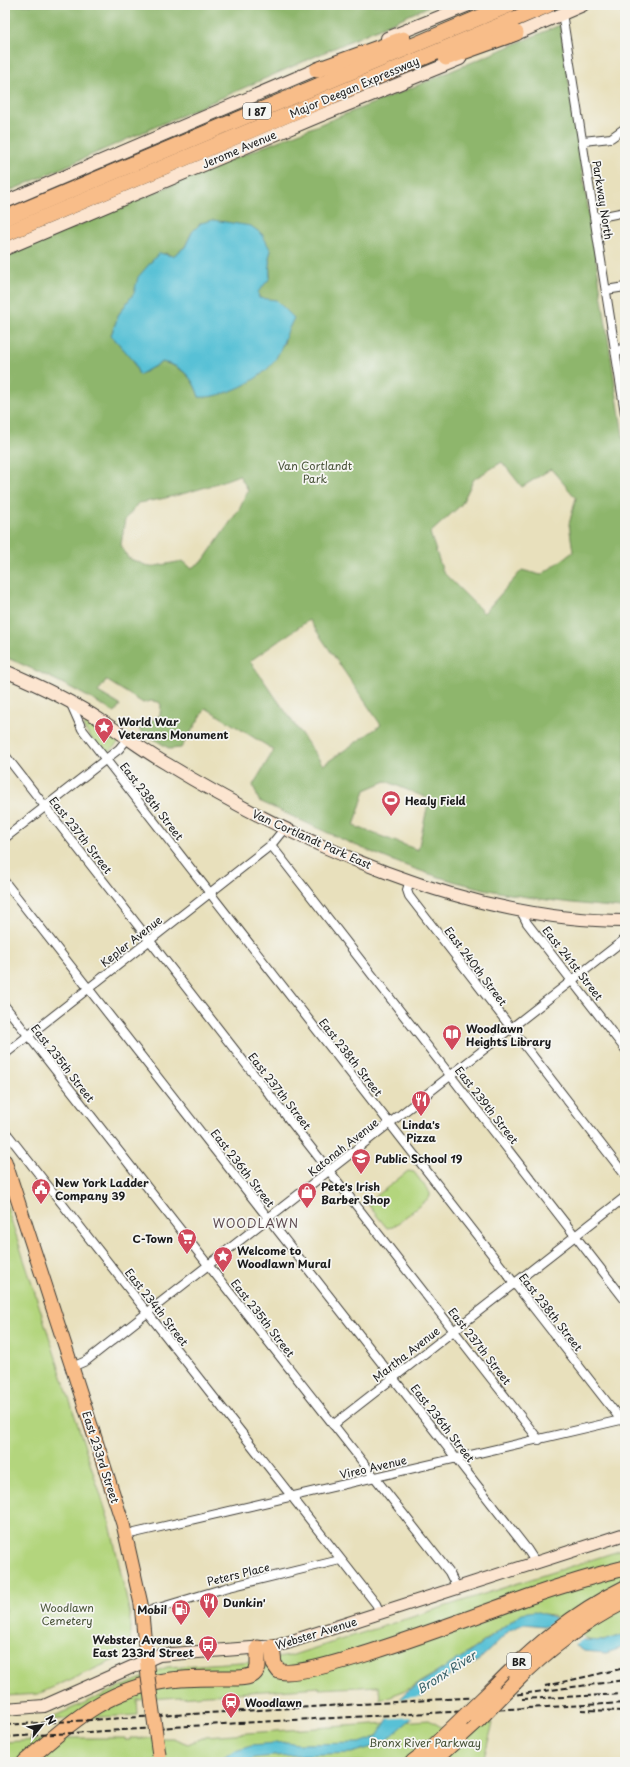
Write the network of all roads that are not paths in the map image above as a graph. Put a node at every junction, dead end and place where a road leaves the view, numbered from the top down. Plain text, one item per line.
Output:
1 (469, 5) edge
2 (508, 5) edge
3 (548, 5) edge
4 (583, 5) edge
5 (621, 5) edge
6 (625, 10) edge
7 (562, 13) junction
8 (516, 33) junction
9 (317, 70) junction
10 (350, 88) junction
11 (625, 128) edge
12 (583, 141) junction
13 (5, 202) edge
14 (625, 212) edge
15 (5, 218) edge
16 (595, 218) junction
17 (5, 234) edge
18 (5, 249) edge
19 (625, 287) edge
20 (606, 290) junction
21 (625, 346) edge
22 (616, 354) junction
23 (625, 413) edge
24 (5, 672) edge
25 (70, 702) junction
26 (128, 738) junction
27 (5, 755) edge
28 (106, 759) junction
29 (46, 806) junction
30 (284, 829) junction
31 (5, 838) edge
32 (271, 845) junction
33 (410, 880) junction
34 (5, 882) edge
35 (210, 893) junction
36 (520, 909) junction
37 (625, 921) edge
38 (625, 939) edge
39 (149, 941) junction
40 (572, 980) junction
41 (89, 989) junction
42 (5, 1006) edge
43 (511, 1029) junction
44 (28, 1036) junction
45 (625, 1049) edge
46 (5, 1054) edge
47 (450, 1076) junction
48 (390, 1124) junction
49 (5, 1131) edge
50 (5, 1161) edge
51 (329, 1171) junction
52 (625, 1175) edge
53 (625, 1197) edge
54 (269, 1219) junction
55 (575, 1236) junction
56 (208, 1266) junction
57 (514, 1283) junction
58 (625, 1300) edge
59 (147, 1314) junction
60 (454, 1331) junction
61 (72, 1367) junction
62 (394, 1378) junction
63 (623, 1420) edge
64 (333, 1425) junction
65 (539, 1440) junction
66 (457, 1459) junction
67 (374, 1478) junction
68 (291, 1497) junction
69 (625, 1534) edge
70 (126, 1535) junction
71 (340, 1560) junction
72 (536, 1563) junction
73 (625, 1568) edge
74 (457, 1588) junction
75 (625, 1588) edge
76 (625, 1601) edge
77 (142, 1613) junction
78 (380, 1613) junction
79 (574, 1624) junction
80 (553, 1639) junction
81 (265, 1648) junction
82 (146, 1660) junction
83 (5, 1709) edge
84 (25, 1762) edge
85 (160, 1762) edge
86 (413, 1762) edge
87 (432, 1762) edge

1 - 9 main road
2 - 9 highway
2 - 15 highway, Major Deegan Expressway / I 87
3 - 10 highway, Major Deegan Expressway / I 87
4 - 7 main road, Jerome Avenue
5 - 6 street
7 - 8 main road, Jerome Avenue
7 - 12 street, Parkway North
8 - 10 highway
8 - 18 main road, Jerome Avenue
9 - 13 main road
10 - 17 highway, Major Deegan Expressway / I 87
11 - 12 street
12 - 16 street, Parkway North
14 - 16 street
16 - 20 street, Parkway North
19 - 20 street
20 - 22 street, Parkway North
21 - 22 street
22 - 23 street, Parkway North
24 - 25 main road, Van Cortlandt Park East
25 - 26 main road, Van Cortlandt Park East
25 - 28 street, East 238th Street
26 - 28 street
26 - 30 main road, Van Cortlandt Park East
27 - 29 street, East 237th Street
28 - 29 street
28 - 35 street, East 238th Street
29 - 31 street
29 - 39 street, East 237th Street
30 - 32 street
30 - 33 main road, Van Cortlandt Park East
32 - 35 street, Kepler Avenue
32 - 47 street, East 239th Street
33 - 36 main road, Van Cortlandt Park East
33 - 43 street, East 240th Street
34 - 41 street, East 236th Street
35 - 39 street, Kepler Avenue
35 - 48 street, East 238th Street
36 - 37 main road, Van Cortlandt Park East
36 - 40 street, East 241st Street
38 - 40 street, Katonah Avenue
39 - 41 street, Kepler Avenue
39 - 51 street, East 237th Street
40 - 43 street, Katonah Avenue
40 - 45 street, East 241st Street
41 - 44 street, Kepler Avenue
41 - 54 street, East 236th Street
42 - 44 street, East 235th Street
43 - 47 street, Katonah Avenue
43 - 52 street, East 240th Street
44 - 46 street, Kepler Avenue
44 - 56 street, East 235th Street
47 - 48 street, Katonah Avenue
47 - 55 street, East 239th Street
48 - 51 street, Katonah Avenue
48 - 57 street, East 238th Street
49 - 59 street, East 234th Street
50 - 61 main road, East 233rd Street
51 - 54 street, Katonah Avenue
51 - 60 street, East 237th Street
53 - 55 street, Martha Avenue
54 - 56 street, Katonah Avenue
54 - 62 street, East 236th Street
55 - 57 street, Martha Avenue
55 - 58 street, East 239th Street
56 - 59 street, Katonah Avenue
56 - 64 street, East 235th Street
57 - 60 street, Martha Avenue
57 - 63 street, East 238th Street
59 - 61 street, Katonah Avenue
59 - 68 street, East 234th Street
60 - 62 street, Martha Avenue
60 - 65 street, East 237th Street
61 - 70 main road, East 233rd Street
62 - 64 street, Martha Avenue
62 - 66 street, East 236th Street
63 - 65 street, Vireo Avenue
64 - 67 street, East 235th Street
65 - 66 street, Vireo Avenue
66 - 67 street, Vireo Avenue
66 - 72 street, East 236th Street
67 - 68 street, Vireo Avenue
67 - 74 street, East 235th Street
68 - 70 street, Vireo Avenue
68 - 71 street, East 234th Street
69 - 72 main road, Webster Avenue
70 - 77 main road, East 233rd Street
71 - 77 street, Peters Place
71 - 78 street, East 234th Street
72 - 74 main road, Webster Avenue
73 - 81 highway
74 - 78 main road, Webster Avenue
75 - 79 highway, BR
76 - 79 highway, BR
77 - 82 main road, East 233rd Street
78 - 81 main road, Webster Avenue
79 - 80 highway, BR
80 - 86 highway, BR, bridge
80 - 87 highway, BR, bridge
81 - 82 main road, Webster Avenue
81 - 84 highway
82 - 83 main road, Webster Avenue
82 - 85 main road, East 233rd Street, bridge

